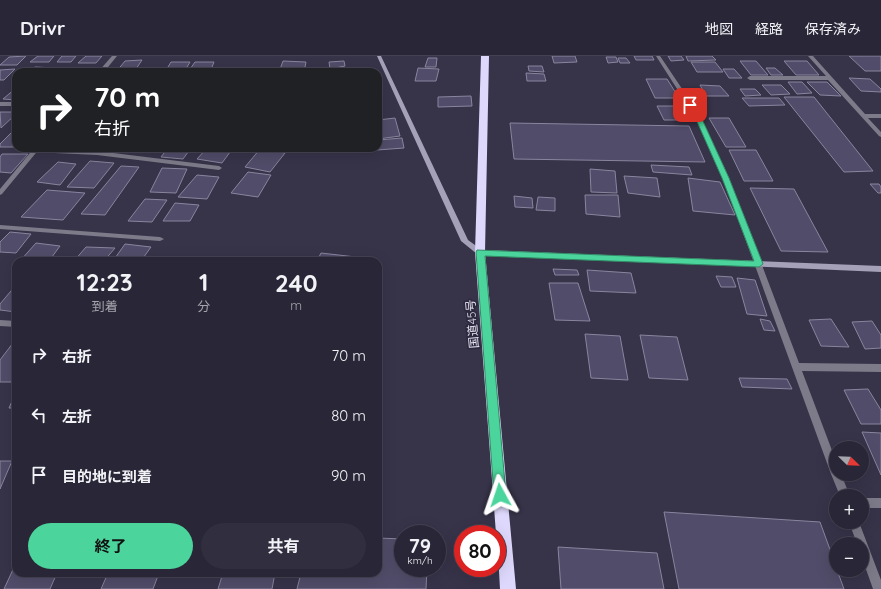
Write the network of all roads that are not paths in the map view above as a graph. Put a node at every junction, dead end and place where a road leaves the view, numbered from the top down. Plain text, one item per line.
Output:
1 (116, 56) edge
2 (379, 56) edge
3 (485, 56) edge
4 (658, 56) edge
5 (810, 56) edge
6 (105, 68) edge
7 (750, 78) dead end
8 (830, 78) junction
9 (0, 104) edge
10 (12, 104) edge
11 (864, 116) junction
12 (881, 116) edge
13 (881, 135) edge
14 (34, 152) edge
15 (76, 152) edge
16 (220, 168) dead end
17 (3, 186) edge
18 (0, 193) edge
19 (0, 227) edge
20 (160, 239) dead end
21 (480, 252) junction
22 (759, 264) junction
23 (881, 269) edge
24 (0, 323) edge
25 (12, 324) edge
26 (796, 367) junction
27 (881, 368) edge
28 (829, 455) edge
29 (869, 503) edge
30 (881, 503) edge
31 (857, 529) edge
32 (508, 589) edge
33 (879, 589) edge

1 - 6 street
2 - 21 street
3 - 21 highway, 国道45号
4 - 22 street
5 - 8 street
7 - 8 street
8 - 11 street
9 - 10 street
11 - 12 street
11 - 13 street
14 - 17 street
15 - 16 street
17 - 18 street
19 - 20 street
21 - 22 street
21 - 32 highway, 国道45号
22 - 23 street
22 - 26 street
24 - 25 street
26 - 27 street
26 - 28 street
29 - 30 street
31 - 33 street

